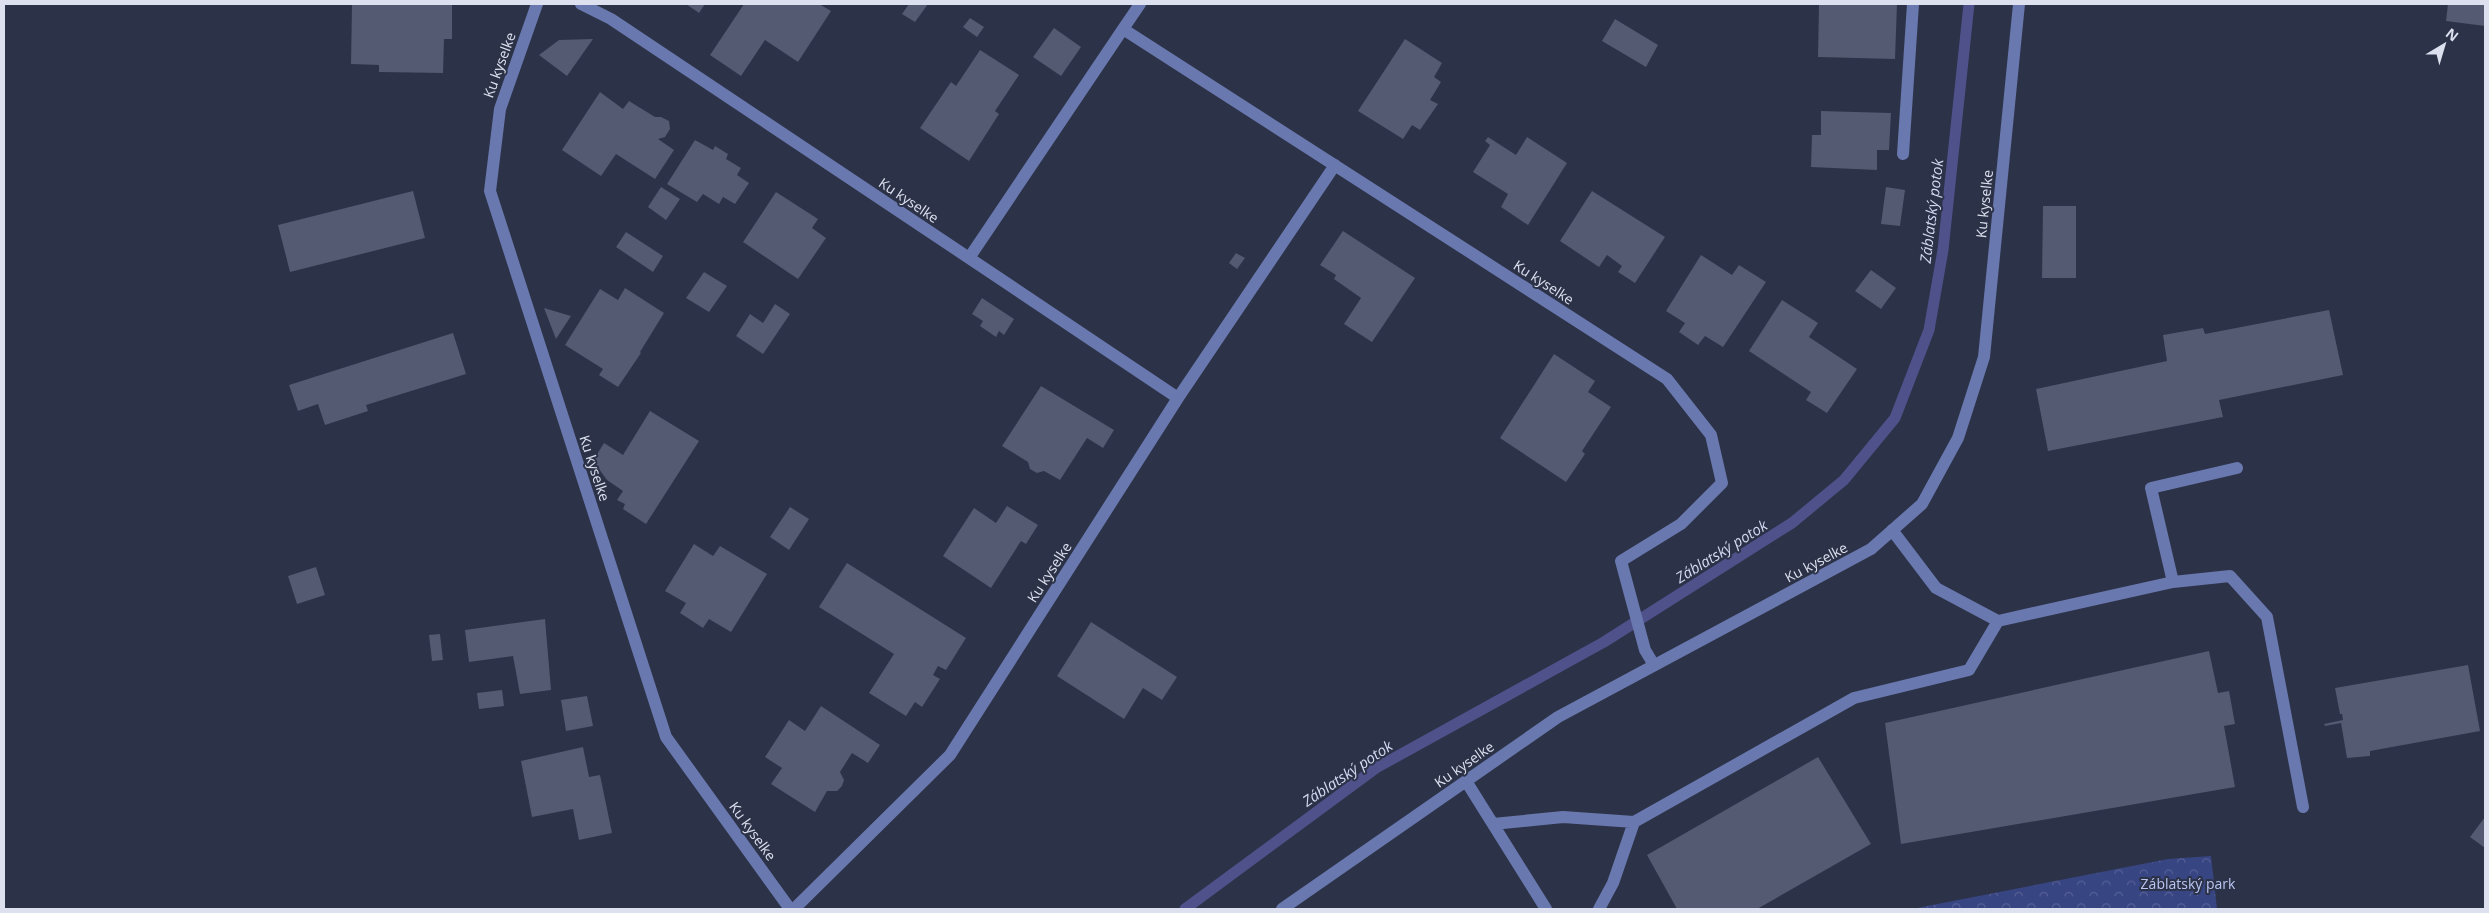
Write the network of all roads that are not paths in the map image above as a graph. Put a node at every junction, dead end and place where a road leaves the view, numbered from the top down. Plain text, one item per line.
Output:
1 (537, 4) edge
2 (581, 4) edge
3 (1140, 4) edge
4 (1913, 4) edge
5 (2019, 4) edge
6 (1123, 29) junction
7 (1902, 154) dead end
8 (1335, 165) junction
9 (969, 258) junction
10 (1178, 398) junction
11 (2237, 468) dead end
12 (1892, 530) junction
13 (2173, 582) junction
14 (1998, 621) junction
15 (1654, 665) junction
16 (1466, 781) junction
17 (2303, 807) dead end
18 (1634, 822) junction
19 (1493, 824) junction
20 (790, 909) edge
21 (794, 909) edge
22 (1282, 909) edge
23 (1546, 909) edge
24 (1599, 909) edge

1 - 20 street, Ku kyselke
2 - 9 street, Ku kyselke
3 - 6 street
4 - 7 street
5 - 12 street, Ku kyselke
6 - 8 street, Ku kyselke
6 - 9 street
8 - 10 street, Ku kyselke
8 - 15 street, Ku kyselke
9 - 10 street, Ku kyselke
10 - 21 street, Ku kyselke
11 - 13 street
12 - 14 street
12 - 15 street, Ku kyselke
13 - 14 street
13 - 17 street
14 - 18 street
15 - 16 street, Ku kyselke
16 - 19 street
16 - 22 street, Ku kyselke
18 - 19 street
18 - 24 street
19 - 23 street

